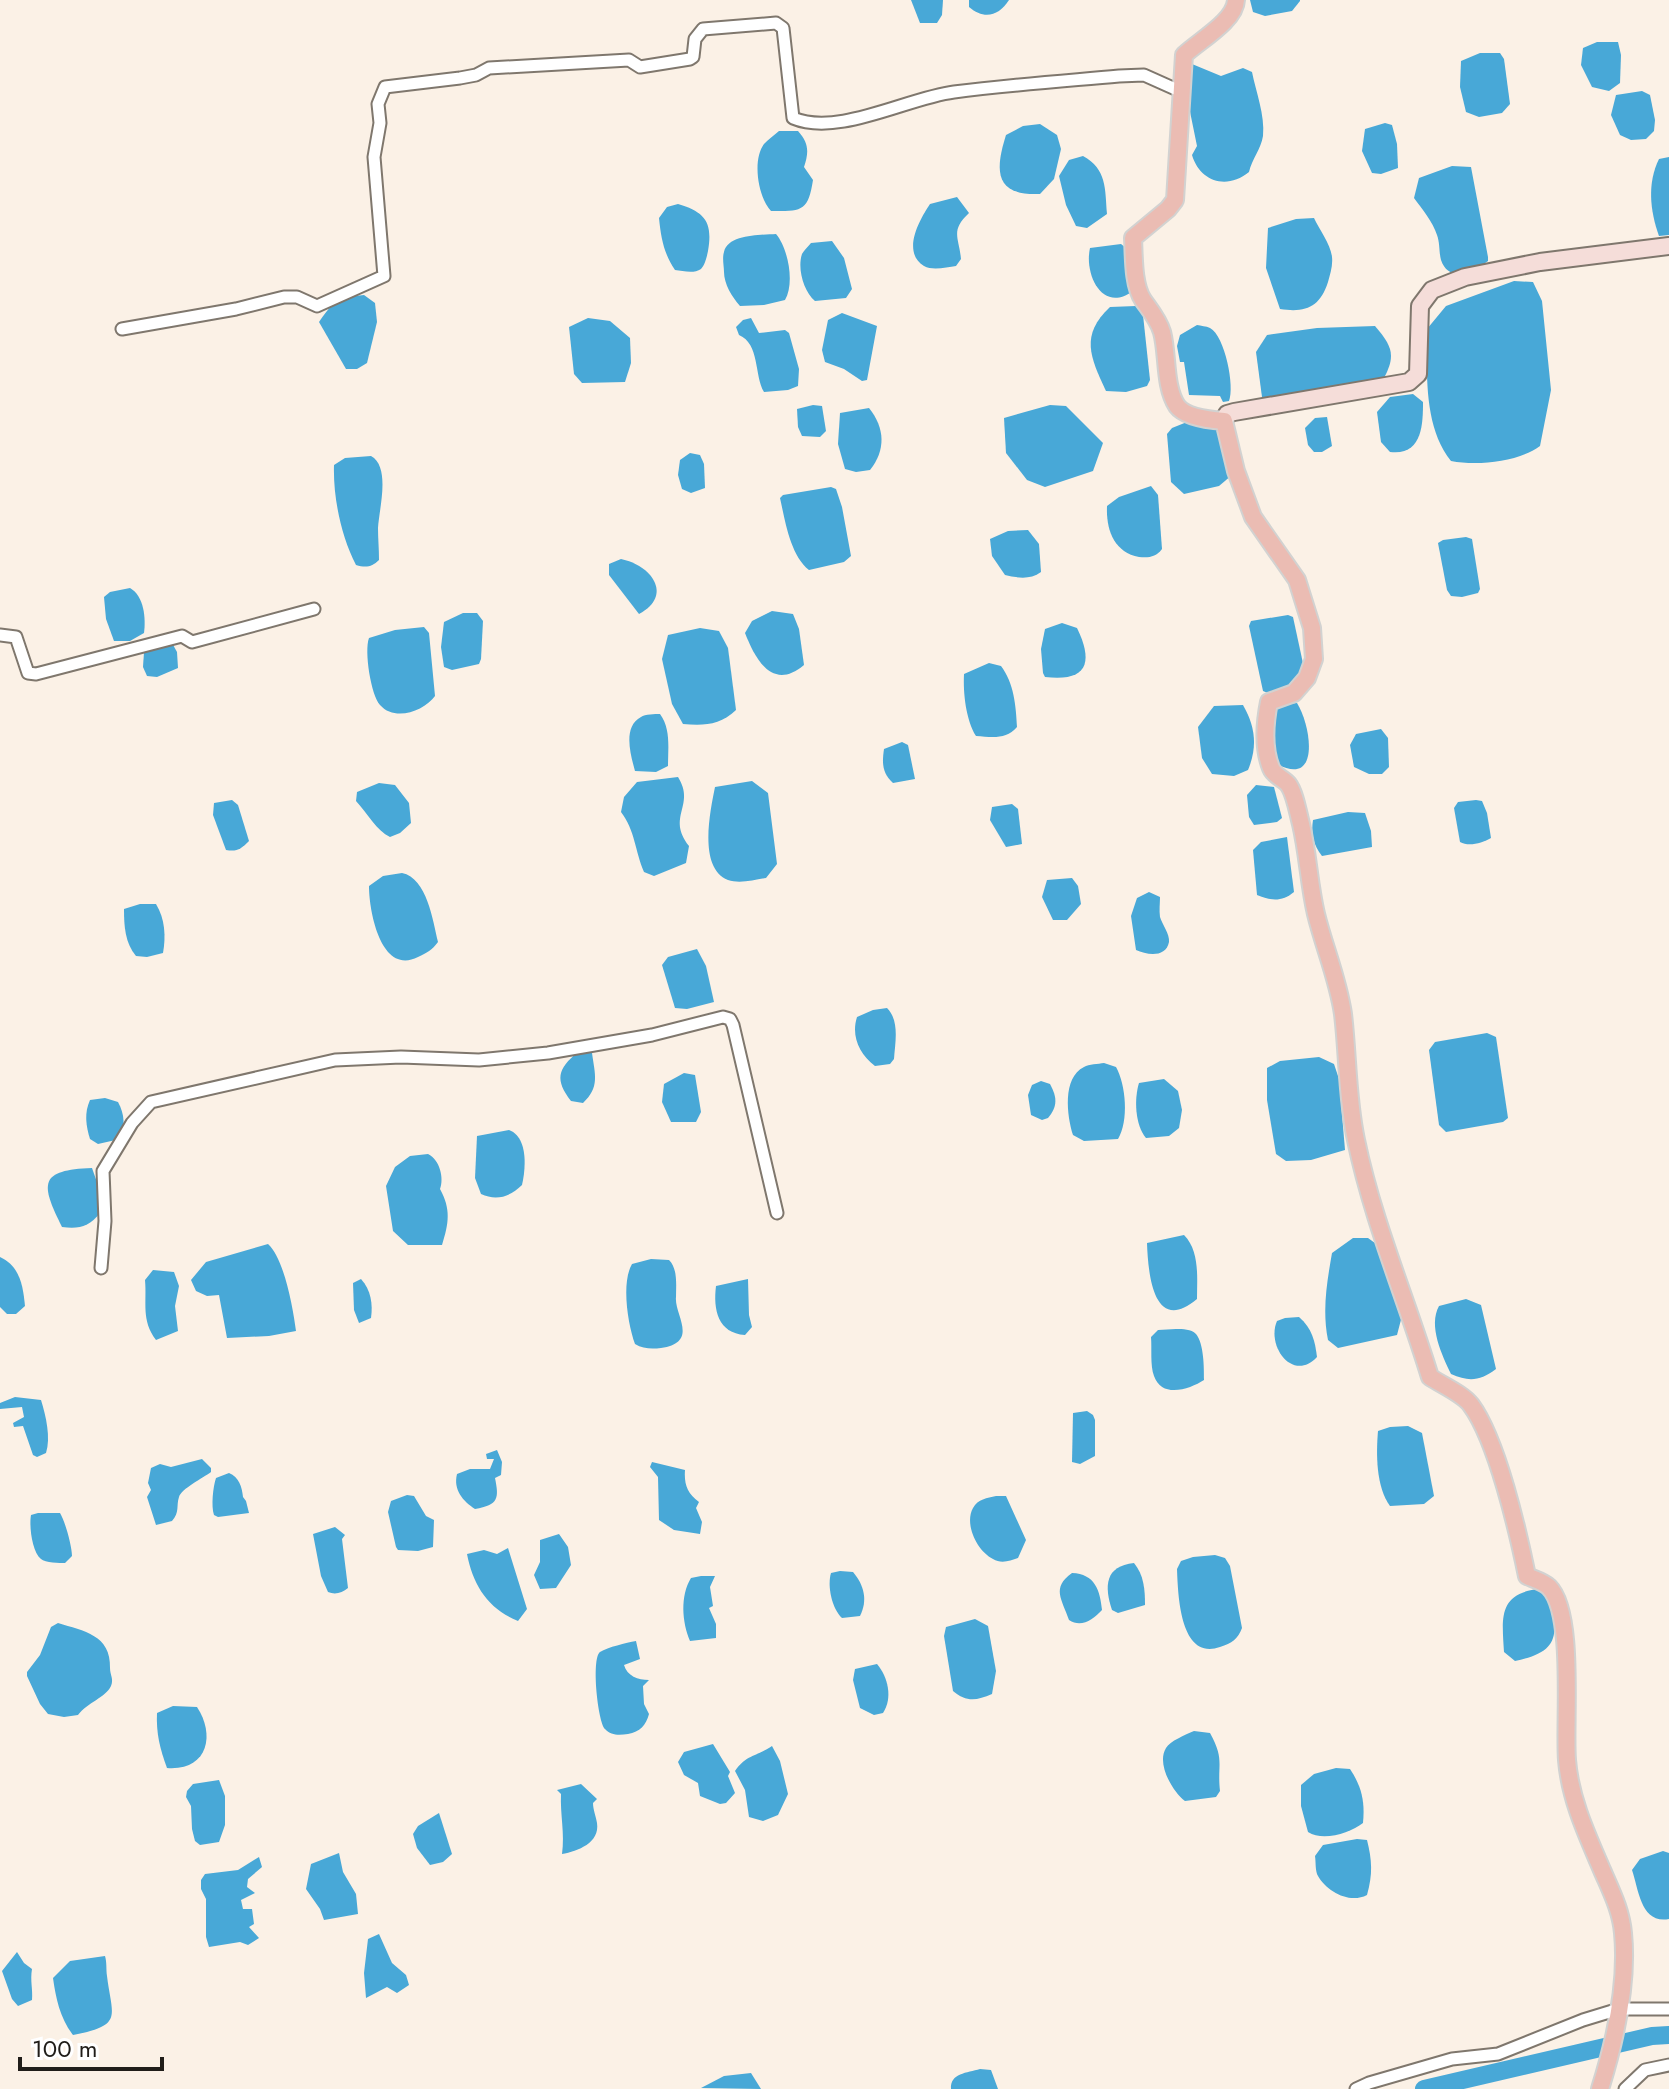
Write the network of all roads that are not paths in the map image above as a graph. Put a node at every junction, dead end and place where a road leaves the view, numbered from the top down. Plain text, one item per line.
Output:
1 (1236, 0) edge
2 (1182, 92) junction
3 (1669, 246) edge
4 (122, 329) dead end
5 (1224, 421) junction
6 (314, 609) dead end
7 (0, 635) edge
8 (777, 1213) dead end
9 (101, 1268) dead end
10 (1669, 2009) edge
11 (1619, 2010) junction
12 (1669, 2065) edge
13 (1602, 2082) edge
14 (1356, 2089) edge
15 (1625, 2089) edge

1 - 2 main road
2 - 4 street
2 - 5 main road
3 - 5 street
5 - 11 main road
6 - 7 street
8 - 9 street
10 - 11 street
11 - 13 main road
11 - 14 street
12 - 15 street

